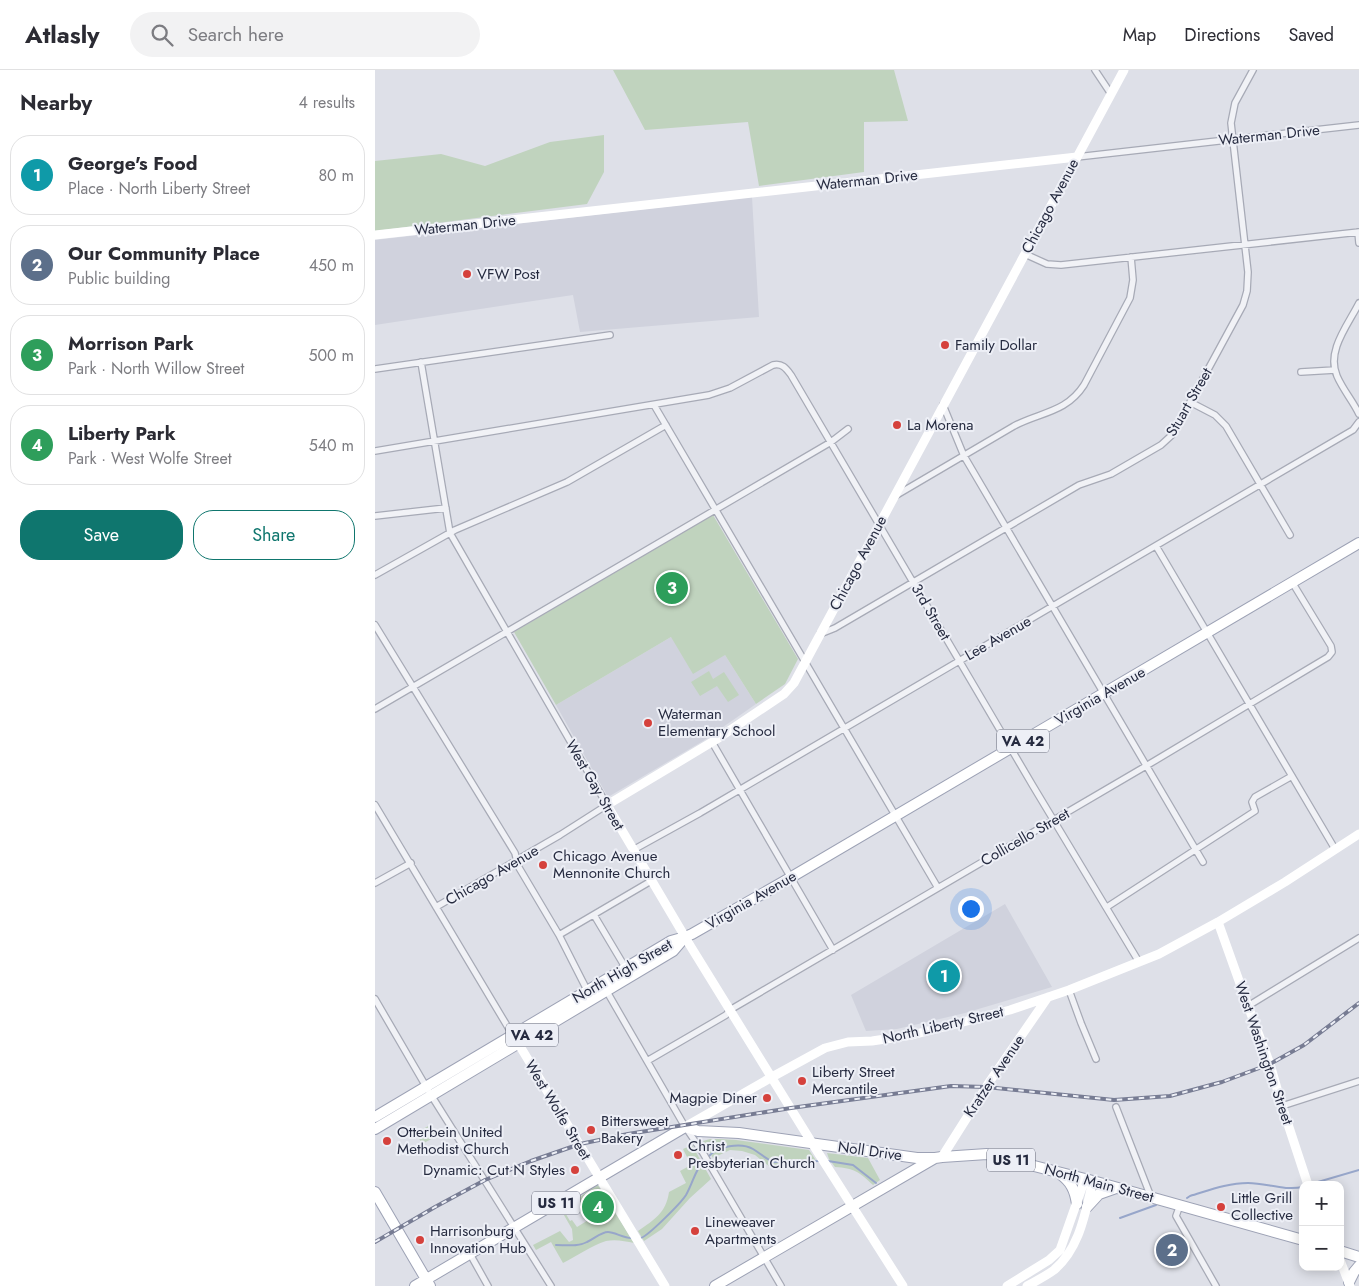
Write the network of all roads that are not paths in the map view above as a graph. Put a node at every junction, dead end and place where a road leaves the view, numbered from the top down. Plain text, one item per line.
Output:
1 (1095, 70) edge
2 (1124, 70) edge
3 (1253, 70) edge
4 (1111, 94) junction
5 (1359, 125) edge
6 (1232, 139) junction
7 (1077, 157) junction
8 (1359, 232) edge
9 (375, 235) edge
10 (1359, 243) edge
11 (1244, 244) junction
12 (1025, 254) junction
13 (1131, 257) junction
14 (1359, 304) edge
15 (610, 335) dead end
16 (421, 362) junction
17 (375, 369) edge
18 (1335, 370) junction
19 (1301, 372) dead end
20 (1191, 402) junction
21 (654, 405) junction
22 (943, 405) junction
23 (1359, 414) edge
24 (1359, 422) edge
25 (665, 425) junction
26 (848, 429) dead end
27 (434, 441) junction
28 (831, 442) junction
29 (375, 451) edge
30 (964, 456) junction
31 (1260, 484) junction
32 (893, 497) junction
33 (446, 508) junction
34 (715, 510) junction
35 (375, 516) edge
36 (879, 524) junction
37 (1006, 528) junction
38 (450, 533) junction
39 (1290, 535) dead end
40 (1359, 543) edge
41 (1156, 546) junction
42 (375, 575) edge
43 (913, 582) junction
44 (1292, 582) junction
45 (1052, 606) junction
46 (375, 625) edge
47 (507, 632) junction
48 (1208, 633) junction
49 (820, 634) junction
50 (960, 661) junction
51 (806, 662) junction
52 (413, 687) junction
53 (1104, 694) junction
54 (1250, 705) junction
55 (375, 709) edge
56 (844, 729) junction
57 (712, 742) junction
58 (1011, 748) junction
59 (1146, 766) junction
60 (1293, 776) junction
61 (740, 790) junction
62 (375, 805) edge
63 (607, 805) junction
64 (895, 816) junction
65 (1054, 820) junction
66 (1359, 834) edge
67 (1196, 849) junction
68 (633, 850) junction
69 (1335, 850) junction
70 (517, 860) junction
71 (1203, 862) dead end
72 (411, 863) junction
73 (791, 878) junction
74 (651, 881) junction
75 (375, 883) edge
76 (938, 888) junction
77 (436, 907) junction
78 (1107, 908) junction
79 (594, 915) junction
80 (1218, 922) junction
81 (559, 935) junction
82 (685, 937) junction
83 (1359, 938) edge
84 (833, 950) junction
85 (1139, 962) junction
86 (625, 967) junction
87 (603, 986) junction
88 (587, 990) junction
89 (1069, 990) junction
90 (1048, 997) junction
91 (375, 999) edge
92 (1248, 1006) junction
93 (730, 1010) junction
94 (515, 1039) junction
95 (1096, 1059) dead end
96 (647, 1061) junction
97 (772, 1076) junction
98 (1359, 1081) edge
99 (428, 1091) junction
100 (1282, 1106) junction
101 (1116, 1107) dead end
102 (375, 1117) edge
103 (685, 1127) junction
104 (375, 1129) edge
105 (812, 1143) junction
106 (939, 1157) junction
107 (1057, 1172) junction
108 (599, 1177) junction
109 (1089, 1180) junction
110 (1307, 1181) edge
111 (1116, 1188) junction
112 (375, 1192) edge
113 (1151, 1197) junction
114 (1082, 1205) junction
115 (1180, 1205) junction
116 (853, 1206) junction
117 (515, 1228) junction
118 (1299, 1239) edge
119 (1344, 1252) edge
120 (470, 1254) junction
121 (764, 1257) junction
122 (1359, 1257) edge
123 (1359, 1266) edge
124 (1344, 1271) edge
125 (428, 1283) edge
126 (1349, 1284) edge
127 (415, 1286) edge
128 (488, 1286) edge
129 (551, 1286) edge
130 (665, 1286) edge
131 (715, 1286) edge
132 (781, 1286) edge
133 (903, 1286) edge
134 (1007, 1286) edge
135 (1027, 1286) edge
136 (1216, 1286) edge

1 - 4 street
2 - 4 street, Chicago Avenue
3 - 6 street, Stuart Street
4 - 7 street, Chicago Avenue
5 - 6 street, Waterman Drive
6 - 7 street, Waterman Drive
6 - 11 street, Stuart Street
7 - 9 street, Waterman Drive
7 - 12 street, Chicago Avenue
8 - 10 street
8 - 11 street
11 - 13 street
11 - 20 street, Stuart Street
12 - 13 street
12 - 22 street, Chicago Avenue
13 - 30 street
14 - 18 street
15 - 16 street
16 - 17 street
16 - 27 street, West Gay Street
18 - 19 street
18 - 23 street
20 - 31 street
20 - 37 street, Stuart Street
21 - 25 street
21 - 27 street
21 - 28 street, 3rd Street
22 - 30 street
22 - 32 street, Chicago Avenue
24 - 31 street, Lee Avenue
25 - 34 street
25 - 38 street
26 - 28 street
27 - 29 street
27 - 33 street, West Gay Street
28 - 34 street
28 - 36 street, 3rd Street
30 - 32 street
30 - 37 street
31 - 39 street
31 - 41 street, Lee Avenue
32 - 36 street, Chicago Avenue
33 - 35 street
33 - 38 street, West Gay Street
34 - 47 street
34 - 51 street
36 - 43 street, 3rd Street
36 - 49 street, Chicago Avenue
37 - 43 street, Stuart Street
37 - 45 street
38 - 42 street
38 - 47 street, West Gay Street
40 - 44 main road, Virginia Avenue / VA 42
41 - 45 street, Lee Avenue
41 - 48 street
43 - 49 street, Stuart Street
43 - 50 street, 3rd Street
44 - 48 main road, Virginia Avenue / VA 42
44 - 54 street, Collicello Street
45 - 50 street, Lee Avenue
45 - 53 street
46 - 52 street
47 - 52 street
47 - 63 street, West Gay Street
48 - 53 main road, Virginia Avenue / VA 42
48 - 54 street
49 - 51 street, Chicago Avenue
50 - 56 street, Lee Avenue
50 - 58 street, 3rd Street
51 - 56 street
51 - 57 street, Chicago Avenue
52 - 55 street
52 - 70 street
53 - 58 main road, Virginia Avenue / VA 42
53 - 59 street
54 - 59 street, Collicello Street
54 - 60 street
56 - 61 street, Lee Avenue
56 - 64 street
57 - 61 street
57 - 63 street, Chicago Avenue
58 - 64 main road, Virginia Avenue / VA 42
58 - 65 street, 3rd Street
59 - 65 street, Collicello Street
59 - 67 street
60 - 67 street
60 - 69 street
61 - 68 street, Lee Avenue
61 - 73 street
62 - 72 street, West Wolfe Street
63 - 68 street, West Gay Street
63 - 70 street, Chicago Avenue
64 - 73 main road, Virginia Avenue / VA 42
64 - 76 street
65 - 76 street, Collicello Street
65 - 78 street, 3rd Street
66 - 69 street, North Liberty Street
67 - 71 street
67 - 78 street
68 - 74 street, West Gay Street
69 - 80 street, North Liberty Street
70 - 77 street, Chicago Avenue
70 - 81 street
72 - 75 street
72 - 77 street, West Wolfe Street
73 - 82 main road, Virginia Avenue / VA 42
73 - 84 street
74 - 79 street
74 - 82 street, West Gay Street
76 - 84 street, Collicello Street
77 - 94 street, West Wolfe Street
78 - 85 street, 3rd Street
79 - 81 street
79 - 86 street
80 - 85 street, North Liberty Street
80 - 92 street, West Washington Street
81 - 88 street
82 - 86 main road, North High Street / VA 42
82 - 87 main road, North High Street / VA 42
82 - 93 street, West Gay Street
83 - 92 street
84 - 93 street, Collicello Street
85 - 89 street, North Liberty Street
86 - 87 main road, North High Street / VA 42
87 - 88 main road, North High Street / VA 42
87 - 94 main road, North High Street / VA 42
87 - 96 street
88 - 94 main road, North High Street / VA 42
89 - 90 street, North Liberty Street
89 - 95 street
90 - 97 street, North Liberty Street
90 - 106 street, Kratzer Avenue
91 - 99 street
92 - 100 street, West Washington Street
93 - 96 street, Collicello Street
93 - 97 street, West Gay Street
94 - 99 main road, North High Street / VA 42
94 - 108 street, West Wolfe Street
96 - 103 street
97 - 103 street, North Liberty Street
97 - 105 street, West Gay Street
98 - 100 street
99 - 102 main road, North High Street / VA 42
99 - 104 main road, North High Street / VA 42
99 - 117 street
100 - 110 street, West Washington Street
101 - 113 street
103 - 105 main road, Noll Drive / US 11
103 - 108 main road, North Liberty Street / US 11
103 - 121 street
105 - 106 main road, Noll Drive / US 11
105 - 116 street, West Gay Street
106 - 107 main road, North Main Street / US 11
106 - 116 main road, North Main Street / US 11
107 - 109 main road, North Main Street / US 11
107 - 114 main road
108 - 117 main road, North Liberty Street / US 11
108 - 130 street, West Wolfe Street
109 - 111 main road, North Main Street / US 11
109 - 114 street
111 - 113 main road, North Main Street / US 11
111 - 114 main road
112 - 125 main road
113 - 115 main road, North Main Street / US 11
114 - 134 street
114 - 135 street
115 - 118 main road, North Main Street / US 11
115 - 136 street
116 - 121 main road, North Main Street / US 11
116 - 133 street, West Gay Street
117 - 120 main road, North Liberty Street / US 11
117 - 129 street
119 - 122 main road
120 - 125 main road, North Liberty Street / US 11
120 - 128 street
121 - 131 main road, North Main Street / US 11
121 - 132 street
123 - 126 main road
124 - 126 street
125 - 127 main road, US 11

